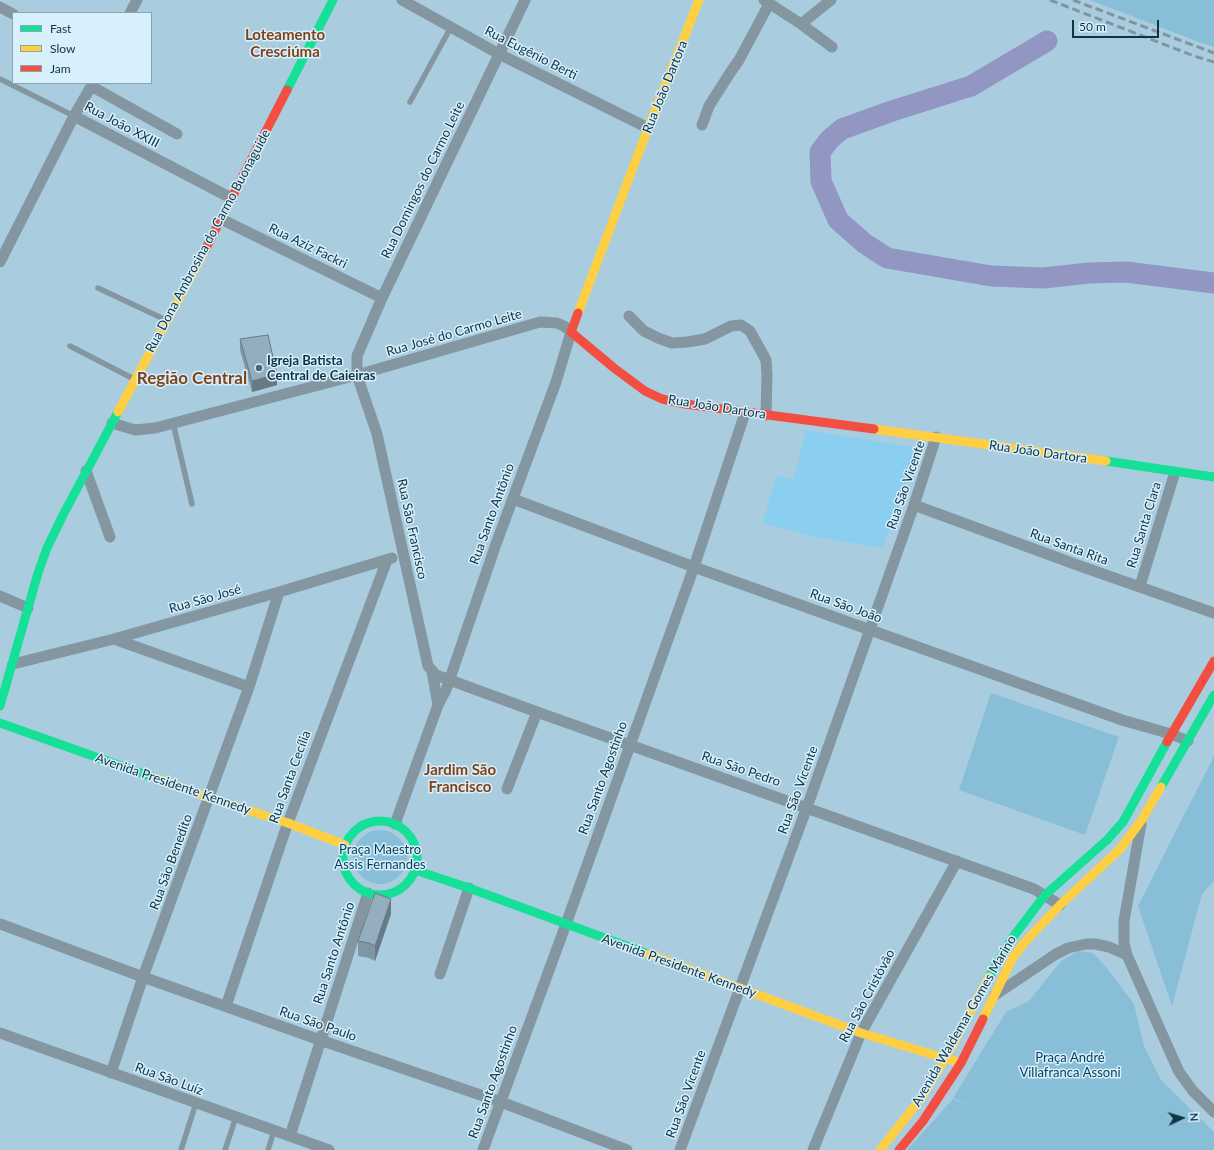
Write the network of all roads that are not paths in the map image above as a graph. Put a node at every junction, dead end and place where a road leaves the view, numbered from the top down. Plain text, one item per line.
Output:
1 (137, 0) edge
2 (333, 0) edge
3 (402, 0) edge
4 (525, 0) edge
5 (699, 0) edge
6 (831, 0) edge
7 (767, 2) edge
8 (0, 7) edge
9 (131, 12) edge
10 (12, 13) edge
11 (800, 24) junction
12 (451, 27) junction
13 (832, 47) dead end
14 (500, 54) junction
15 (0, 79) edge
16 (92, 84) edge
17 (410, 102) dead end
18 (74, 116) junction
19 (702, 125) dead end
20 (648, 128) junction
21 (177, 134) dead end
22 (230, 198) junction
23 (221, 219) junction
24 (0, 262) edge
25 (98, 288) dead end
26 (382, 298) junction
27 (629, 316) dead end
28 (166, 320) junction
29 (570, 332) junction
30 (70, 346) dead end
31 (357, 375) junction
32 (135, 380) junction
33 (745, 413) junction
34 (766, 415) junction
35 (112, 423) junction
36 (173, 423) junction
37 (936, 437) junction
38 (86, 471) junction
39 (1175, 472) junction
40 (1214, 477) edge
41 (513, 499) junction
42 (192, 504) dead end
43 (914, 505) junction
44 (110, 537) dead end
45 (403, 555) junction
46 (387, 560) junction
47 (694, 567) junction
48 (1140, 586) junction
49 (278, 592) junction
50 (0, 596) edge
51 (28, 608) junction
52 (1214, 613) edge
53 (870, 630) junction
54 (114, 639) junction
55 (1214, 661) edge
56 (13, 664) junction
57 (432, 671) junction
58 (449, 679) junction
59 (249, 687) junction
60 (1214, 694) edge
61 (438, 705) junction
62 (0, 706) edge
63 (537, 712) junction
64 (0, 723) edge
65 (1171, 734) junction
66 (1188, 741) junction
67 (629, 745) junction
68 (507, 789) dead end
69 (210, 798) junction
70 (807, 807) junction
71 (1141, 821) junction
72 (288, 823) junction
73 (395, 824) junction
74 (345, 845) junction
75 (958, 861) junction
76 (415, 870) junction
77 (469, 888) junction
78 (368, 893) junction
79 (1045, 895) junction
80 (1060, 905) junction
81 (0, 924) edge
82 (566, 924) junction
83 (1127, 955) junction
84 (440, 974) dead end
85 (143, 977) junction
86 (739, 988) junction
87 (994, 995) junction
88 (226, 1006) junction
89 (0, 1033) edge
90 (861, 1033) junction
91 (320, 1040) junction
92 (945, 1059) junction
93 (961, 1063) junction
94 (111, 1073) junction
95 (501, 1102) junction
96 (196, 1103) junction
97 (1214, 1112) edge
98 (236, 1117) junction
99 (274, 1131) junction
100 (290, 1136) junction
101 (181, 1150) edge
102 (225, 1150) edge
103 (268, 1150) edge
104 (329, 1150) edge
105 (483, 1150) edge
106 (627, 1150) edge
107 (680, 1150) edge
108 (813, 1150) edge
109 (880, 1150) edge
110 (899, 1150) edge

1 - 9 street
2 - 22 street, Rua Dona Ambrosina do Carmo Buonaguide
3 - 12 street, Rua Eugênio Berti
4 - 14 street, Rua Domingos do Carmo Leite
5 - 20 street, Rua João Dartora
6 - 11 street
7 - 11 street
7 - 19 street
8 - 10 street
11 - 13 street
12 - 14 street, Rua Eugênio Berti
12 - 17 lane
14 - 20 street, Rua Eugênio Berti
14 - 26 street, Rua Domingos do Carmo Leite
15 - 18 lane, Rua João XXIII
16 - 18 street
16 - 21 street
18 - 22 street, Rua João XXIII
18 - 24 street
20 - 29 street, Rua João Dartora
22 - 23 street, Rua Dona Ambrosina do Carmo Buonaguide
23 - 26 street, Rua Aziz Fackri
23 - 28 street, Rua Dona Ambrosina do Carmo Buonaguide
25 - 28 lane
26 - 31 street, Rua Domingos do Carmo Leite
27 - 34 street
28 - 32 street, Rua Dona Ambrosina do Carmo Buonaguide
29 - 31 street, Rua José do Carmo Leite
29 - 33 street, Rua João Dartora
29 - 41 street, Rua Santo Antônio
30 - 32 lane
31 - 36 street, Rua José do Carmo Leite
31 - 45 street, Rua São Francisco
32 - 35 street, Rua Dona Ambrosina do Carmo Buonaguide
33 - 34 street, Rua João Dartora
33 - 47 street, Rua Santo Agostinho
34 - 37 street, Rua João Dartora
35 - 36 street, Rua José do Carmo Leite
35 - 38 street, Rua Dona Ambrosina do Carmo Buonaguide
36 - 42 lane
37 - 39 street, Rua João Dartora
37 - 43 street, Rua São Vicente
38 - 44 street
38 - 51 street, Rua Dona Ambrosina do Carmo Buonaguide
39 - 40 street, Rua João Dartora
39 - 48 street, Rua Santa Clara
41 - 47 street, Rua São João
41 - 58 street, Rua Santo Antônio
43 - 48 street, Rua Santa Rita
43 - 53 street, Rua São Vicente
45 - 46 street, Rua São José
45 - 57 street, Rua São Francisco
46 - 49 street, Rua São José
46 - 72 street, Rua Santa Cecília
47 - 53 street, Rua São João
47 - 67 street, Rua Santo Agostinho
48 - 52 street, Rua Santa Rita
49 - 54 street, Rua São José
49 - 59 street, Rua São Benedito
50 - 51 street
51 - 56 street, Rua Dona Ambrosina do Carmo Buonaguide
53 - 65 street, Rua São João
53 - 70 street, Rua São Vicente
54 - 56 street, Rua São José
54 - 59 street
55 - 65 street, Avenida Waldemar Gomes Marino
56 - 62 street, Rua Dona Ambrosina do Carmo Buonaguide
57 - 58 street
57 - 61 street, Rua Santo Antônio
58 - 61 street, Rua Santo Antônio
58 - 63 street, Rua São Pedro
59 - 69 street, Rua São Benedito
60 - 66 street, Avenida Waldemar Gomes Marino
61 - 73 street, Rua Santo Antônio
63 - 67 street, Rua São Pedro
63 - 68 street
64 - 69 street, Avenida Presidente Kennedy
65 - 66 street, Rua São João
65 - 79 street, Avenida Waldemar Gomes Marino
66 - 71 street, Avenida Waldemar Gomes Marino
67 - 70 street, Rua São Pedro
67 - 82 street, Rua Santo Agostinho
69 - 72 street, Avenida Presidente Kennedy
69 - 85 street, Rua São Benedito
70 - 75 street, Rua São Pedro
70 - 86 street, Rua São Vicente
71 - 80 street, Avenida Waldemar Gomes Marino
71 - 83 street
72 - 74 street, Avenida Presidente Kennedy
72 - 88 street, Rua Santa Cecília
73 - 74 street
73 - 76 street
74 - 78 street
75 - 79 street, Rua São Pedro
75 - 90 street, Rua São Cristóvão
76 - 77 street, Avenida Presidente Kennedy
76 - 78 street
77 - 82 street, Avenida Presidente Kennedy
77 - 84 street
78 - 91 street, Rua Santo Antônio
79 - 80 street, Rua São Pedro
79 - 92 street, Avenida Waldemar Gomes Marino
80 - 87 street, Avenida Waldemar Gomes Marino
81 - 85 street, Rua São Paulo
82 - 86 street, Avenida Presidente Kennedy
82 - 95 street, Rua Santo Agostinho
83 - 87 street
83 - 97 street
85 - 88 street, Rua São Paulo
85 - 94 street, Rua São Benedito
86 - 90 street, Avenida Presidente Kennedy
86 - 107 street, Rua São Vicente
87 - 93 street, Avenida Waldemar Gomes Marino
88 - 91 street, Rua São Paulo
89 - 94 street, Rua São Luíz
90 - 92 street, Avenida Presidente Kennedy
90 - 108 street, Rua São Cristóvão
91 - 95 street, Rua São Paulo
91 - 100 street, Rua Santo Antônio
92 - 93 street, Avenida Presidente Kennedy
92 - 109 street, Avenida Waldemar Gomes Marino
93 - 110 street, Avenida Waldemar Gomes Marino
94 - 96 street, Rua São Luíz
95 - 105 street, Rua Santo Agostinho
95 - 106 street, Rua São Paulo
96 - 98 street, Rua São Luíz
96 - 101 lane
98 - 99 street, Rua São Luíz
98 - 102 lane
99 - 100 street, Rua São Luíz
99 - 103 lane
100 - 104 street, Rua São Luíz

